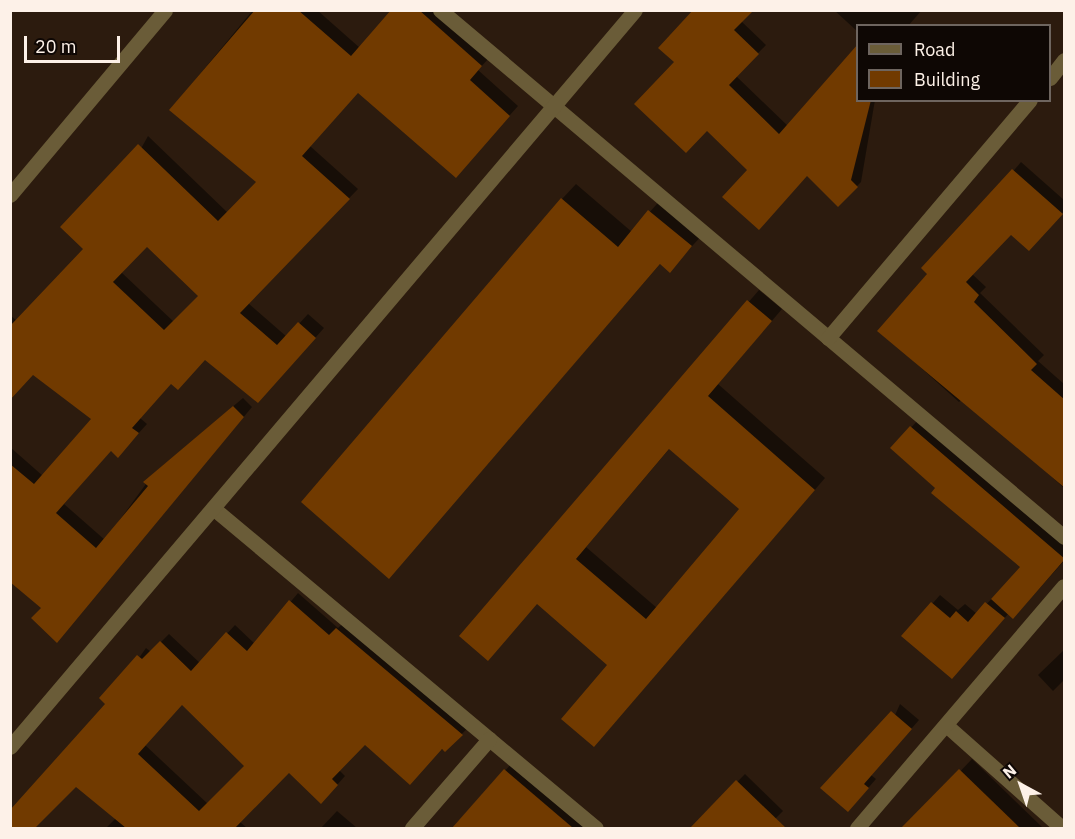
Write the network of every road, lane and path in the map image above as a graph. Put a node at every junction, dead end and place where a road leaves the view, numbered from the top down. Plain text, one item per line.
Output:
1 (165, 10) edge
2 (440, 10) edge
3 (635, 10) edge
4 (1065, 60) edge
5 (1051, 77) edge
6 (1028, 102) edge
7 (554, 107) junction
8 (10, 195) edge
9 (828, 338) junction
10 (213, 508) junction
11 (1065, 537) edge
12 (1065, 586) edge
13 (946, 725) junction
14 (489, 739) junction
15 (10, 747) edge
16 (412, 828) edge
17 (596, 828) edge
18 (857, 828) edge
19 (1062, 828) edge

1 - 8 street
2 - 7 street
3 - 7 street
4 - 5 street
6 - 9 street
7 - 9 street
7 - 10 street
9 - 11 street
10 - 14 street
10 - 15 street
12 - 13 street
13 - 18 street
13 - 19 street
14 - 16 street
14 - 17 street

